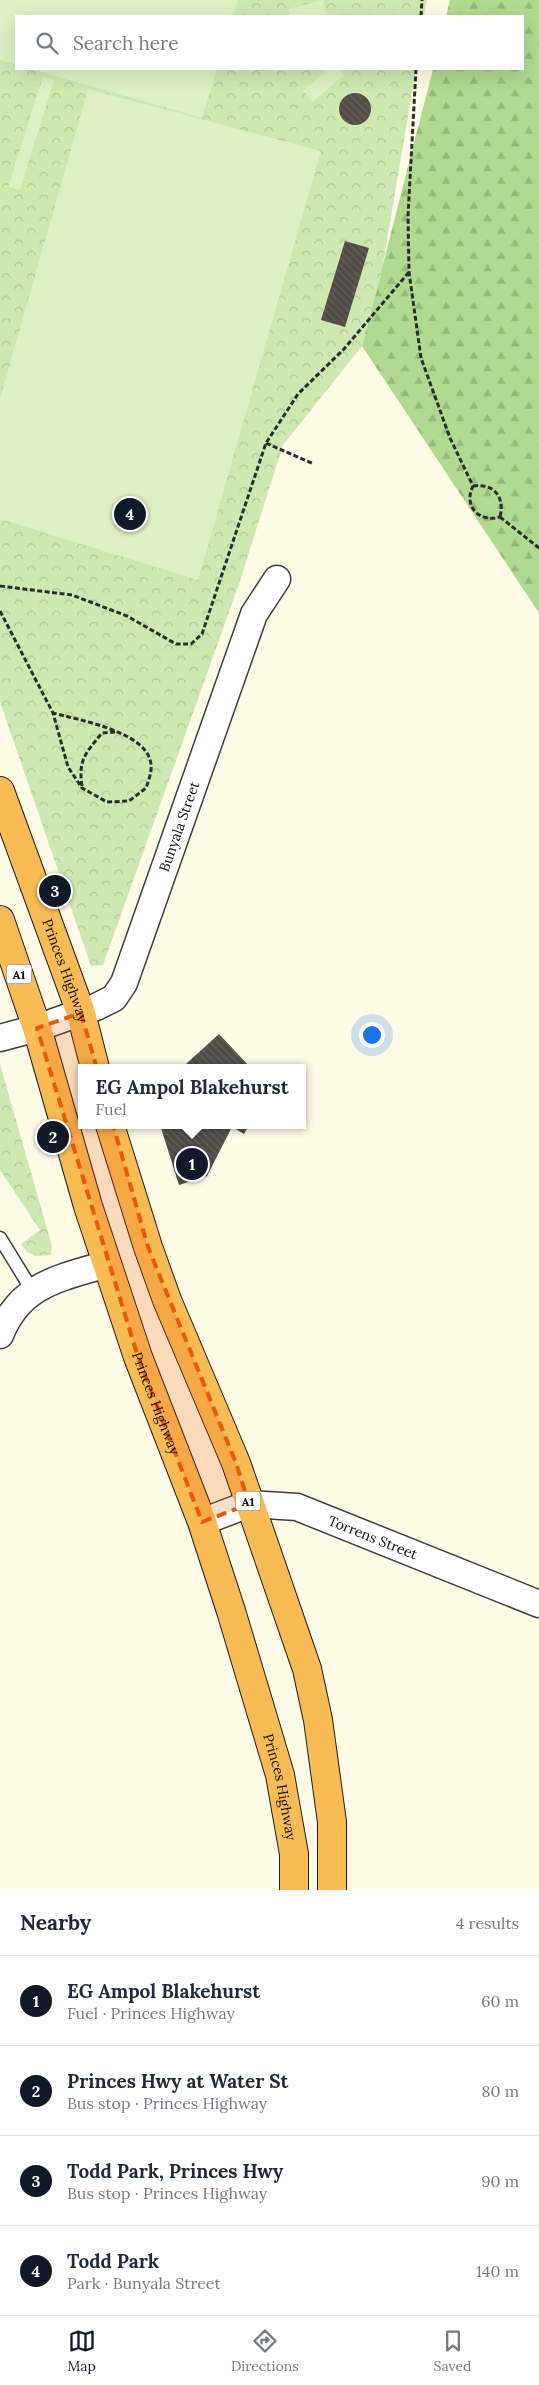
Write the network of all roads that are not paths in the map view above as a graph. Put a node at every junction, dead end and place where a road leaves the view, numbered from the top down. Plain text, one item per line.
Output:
1 (277, 579) dead end
2 (0, 791) edge
3 (0, 920) edge
4 (81, 1013) junction
5 (37, 1028) junction
6 (0, 1038) edge
7 (94, 1064) edge
8 (111, 1129) edge
9 (0, 1238) edge
10 (107, 1264) junction
11 (32, 1290) junction
12 (0, 1335) edge
13 (248, 1504) junction
14 (202, 1522) junction
15 (539, 1604) edge
16 (294, 1890) edge
17 (332, 1890) edge

1 - 4 street, Bunyala Street
2 - 4 highway, Princes Highway
3 - 5 highway, Princes Highway / A1
4 - 5 street, Bunyala Street
4 - 7 highway, Princes Highway
5 - 6 street, Bunyala Street
5 - 10 highway, Princes Highway / A1
8 - 13 highway, A1
9 - 11 lane
10 - 11 street
10 - 14 highway, Princes Highway / A1
11 - 12 street
13 - 14 street, Torrens Street
13 - 15 street, Torrens Street
13 - 17 highway, A1
14 - 16 highway, Princes Highway / A1

